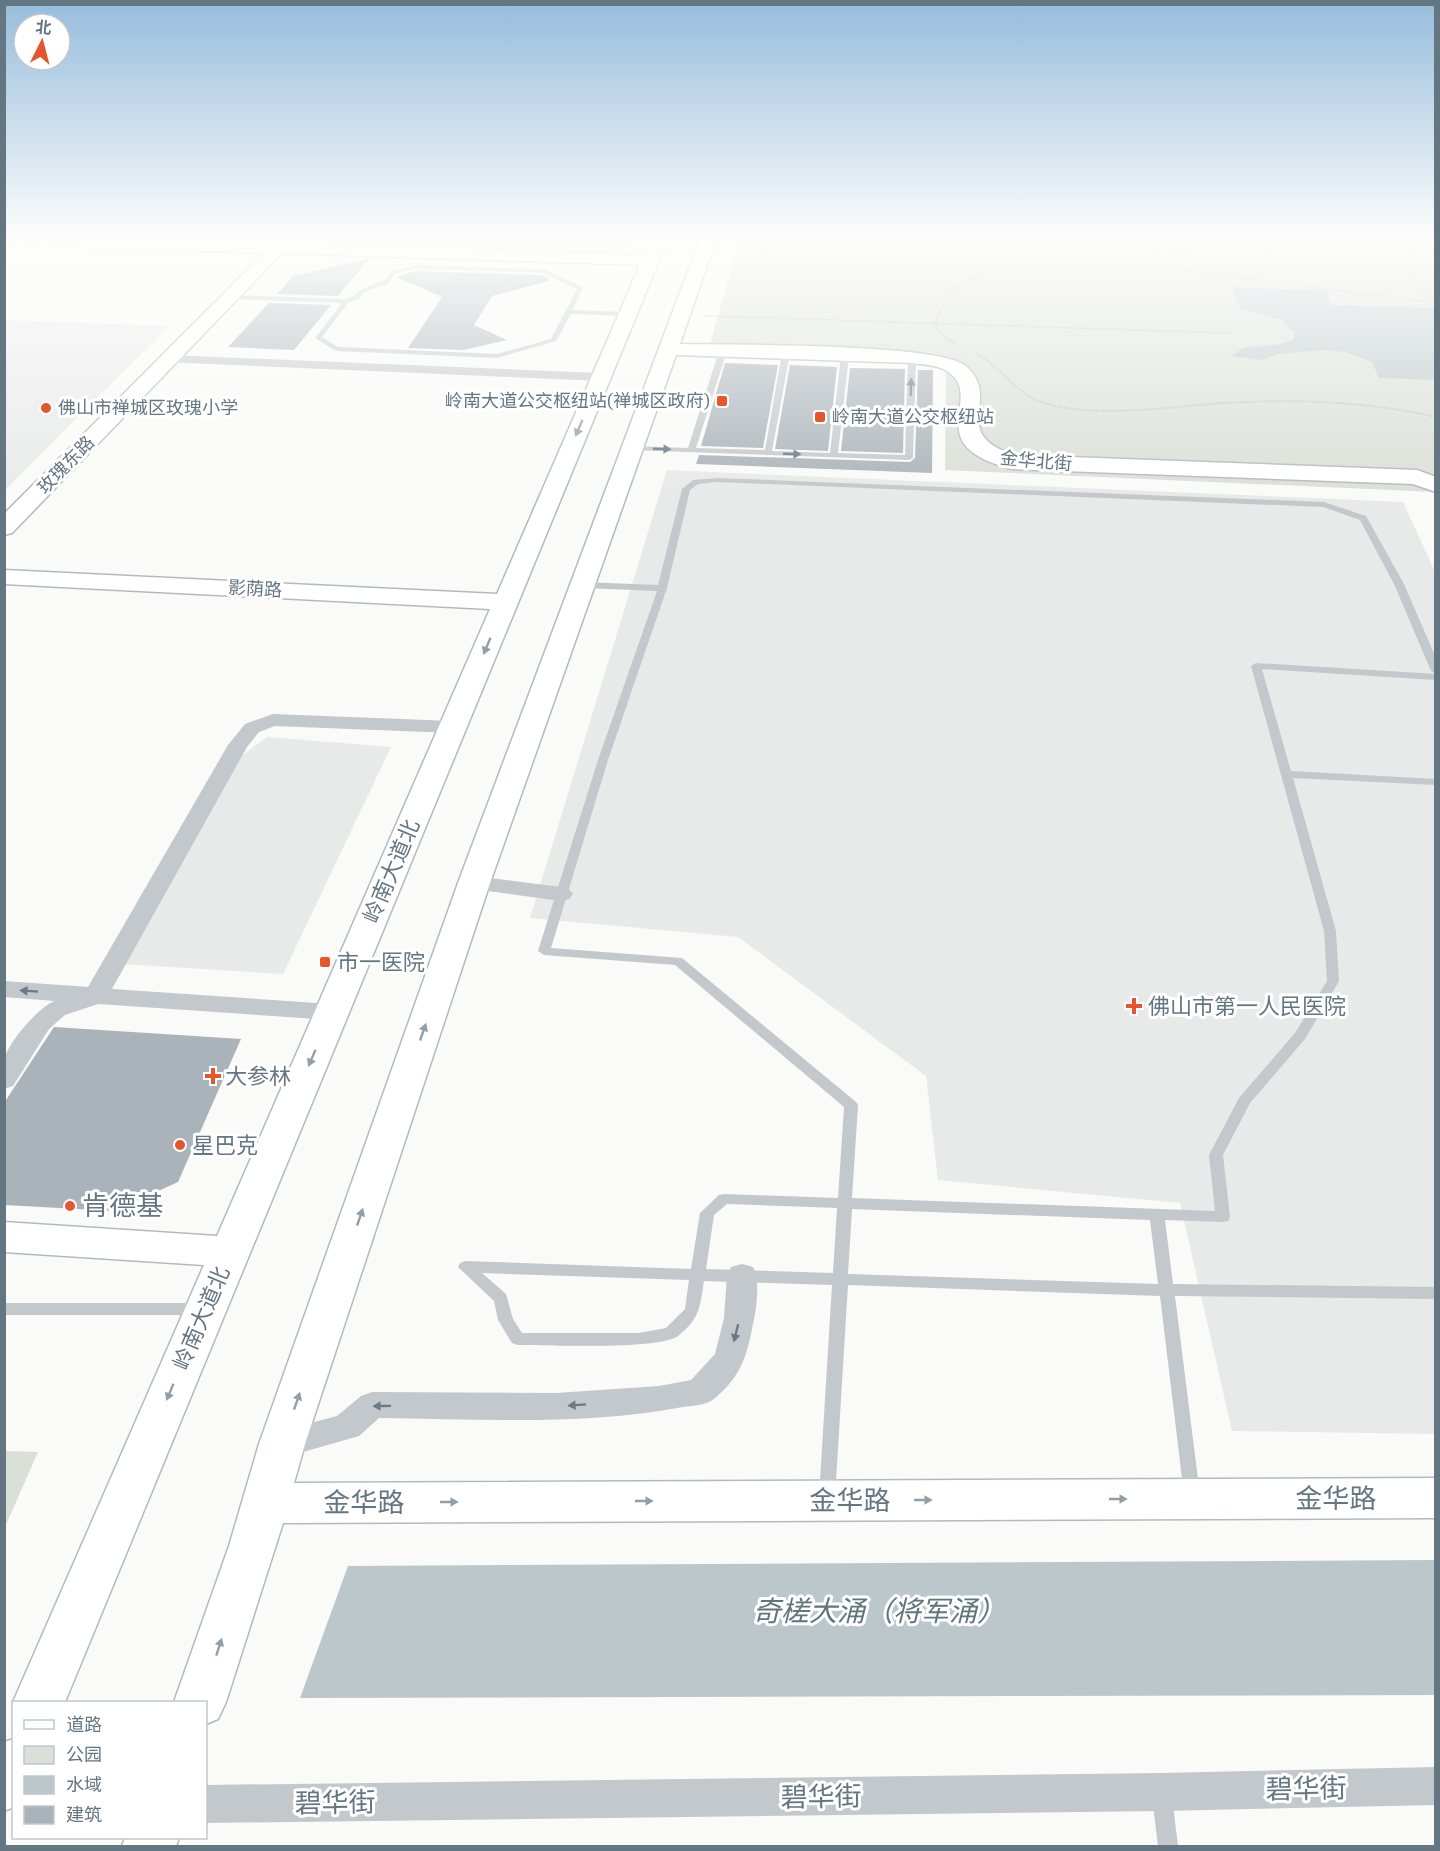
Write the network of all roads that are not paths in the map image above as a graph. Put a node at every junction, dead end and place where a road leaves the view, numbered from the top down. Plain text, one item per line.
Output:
1 (203, 325) edge
2 (328, 325) edge
3 (561, 325) edge
4 (623, 325) edge
5 (679, 325) edge
6 (670, 349) junction
7 (723, 351) junction
8 (786, 353) junction
9 (844, 355) junction
10 (912, 357) junction
11 (169, 359) junction
12 (601, 377) junction
13 (633, 448) junction
14 (691, 450) junction
15 (768, 453) junction
16 (834, 455) junction
17 (1436, 485) edge
18 (4, 528) edge
19 (4, 577) edge
20 (583, 585) junction
21 (662, 588) junction
22 (505, 602) junction
23 (1436, 671) edge
24 (1436, 677) edge
25 (452, 728) junction
26 (1286, 774) junction
27 (1436, 782) edge
28 (474, 883) junction
29 (561, 894) junction
30 (4, 989) edge
31 (96, 996) junction
32 (331, 1012) junction
33 (4, 1080) edge
34 (845, 1203) junction
35 (1157, 1215) junction
36 (4, 1237) edge
37 (229, 1252) junction
38 (698, 1274) junction
39 (742, 1275) junction
40 (840, 1278) junction
41 (1166, 1290) junction
42 (1436, 1293) edge
43 (4, 1308) edge
44 (205, 1309) junction
45 (282, 1444) junction
46 (1436, 1498) edge
47 (1192, 1499) junction
48 (826, 1501) junction
49 (265, 1503) junction
50 (39, 1701) edge
51 (200, 1701) edge
52 (12, 1768) edge
53 (4, 1785) edge
54 (1436, 1786) edge
55 (1161, 1792) junction
56 (207, 1804) edge
57 (1168, 1846) edge

1 - 11 main road, 玫瑰东路
2 - 3 lane
4 - 12 main road, 岭南大道北
5 - 6 main road
6 - 7 main road, 金华北街
6 - 13 main road
7 - 8 main road, 金华北街
7 - 14 lane
8 - 9 main road, 金华北街
8 - 15 lane
9 - 10 main road, 金华北街
9 - 16 lane
16 -> 10 lane
10 - 17 main road, 金华北街
11 - 12 street
11 - 18 main road, 玫瑰东路
12 -> 22 main road, 岭南大道北
13 -> 14 lane
13 - 20 main road
14 - 15 lane
15 -> 16 lane
19 - 22 main road, 影荫路
20 - 21 lane
20 - 28 main road
21 - 23 lane
21 - 29 lane
22 -> 25 main road, 岭南大道北
24 - 26 lane
25 - 31 street
25 - 32 main road, 岭南大道北
26 - 27 lane
26 - 35 lane
28 - 29 street
45 -> 28 main road
29 - 34 lane
31 -> 30 street
31 - 32 street
31 - 33 street
32 -> 37 main road, 岭南大道北
34 - 35 lane
34 - 38 lane
34 - 40 lane
35 - 41 lane
36 - 37 main road
37 - 44 main road, 岭南大道北
38 - 38 lane
38 - 39 lane
39 - 40 lane
39 -> 45 street
40 - 41 lane
40 - 48 lane
41 - 42 lane
41 - 47 lane
43 - 44 lane
44 -> 50 main road, 岭南大道北
45 - 49 main road
46 - 47 main road, 金华路
48 -> 47 main road, 金华路
49 -> 48 main road, 金华路
51 -> 49 main road
52 - 53 main road
54 - 55 street, 碧华街
55 - 56 street, 碧华街
55 - 57 lane

